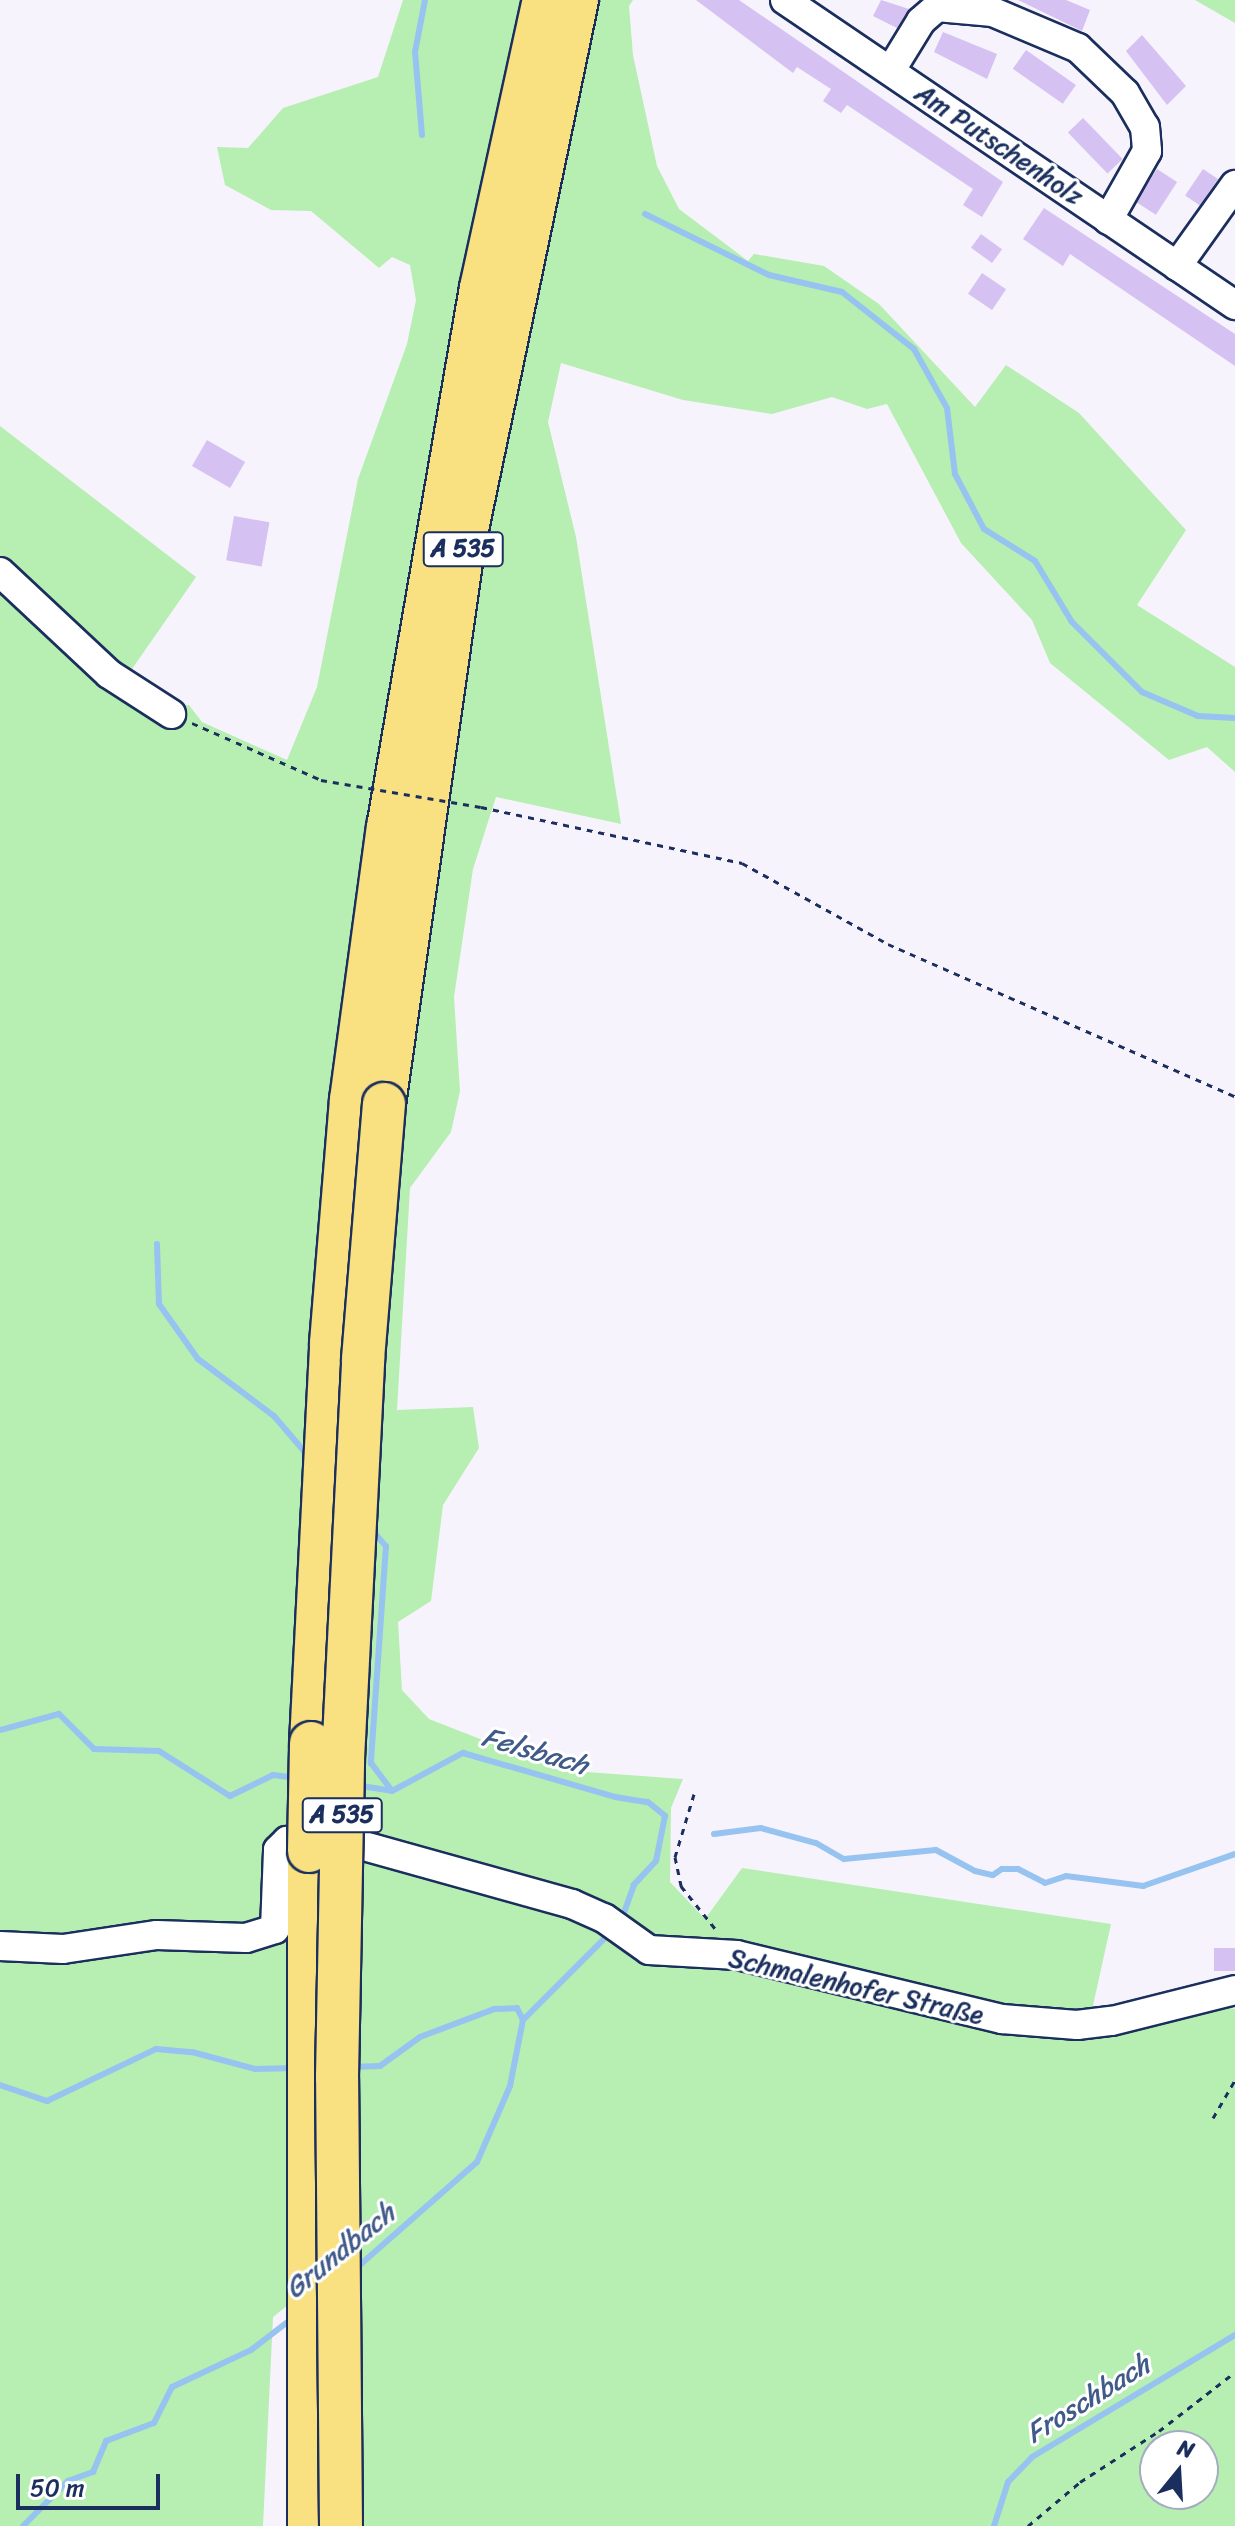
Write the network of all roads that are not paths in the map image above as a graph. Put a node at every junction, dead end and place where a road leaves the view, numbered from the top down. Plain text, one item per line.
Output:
1 (544, 0) edge
2 (577, 0) edge
3 (785, 0) edge
4 (891, 70) junction
5 (1235, 185) edge
6 (1108, 220) junction
7 (1177, 266) junction
8 (1235, 305) edge
9 (0, 572) edge
10 (171, 714) road end
11 (368, 1102) junction
12 (0, 1946) edge
13 (1235, 1990) edge
14 (305, 2324) junction
15 (283, 2526) edge
16 (309, 2526) edge
17 (341, 2526) edge

1 - 11 highway, A 535
2 - 11 highway, A 535
3 - 4 street, Am Putschenholz
4 - 6 street, Am Putschenholz
4 - 6 street, Am Putschenholz
5 - 7 street
6 - 7 street, Am Putschenholz
7 - 8 street, Am Putschenholz
9 - 10 street
11 - 14 highway, A 535, bridge
11 - 17 highway, A 535, bridge
12 - 13 street, Schmalenhofer Straße
14 - 15 highway
14 - 16 highway, A 535

